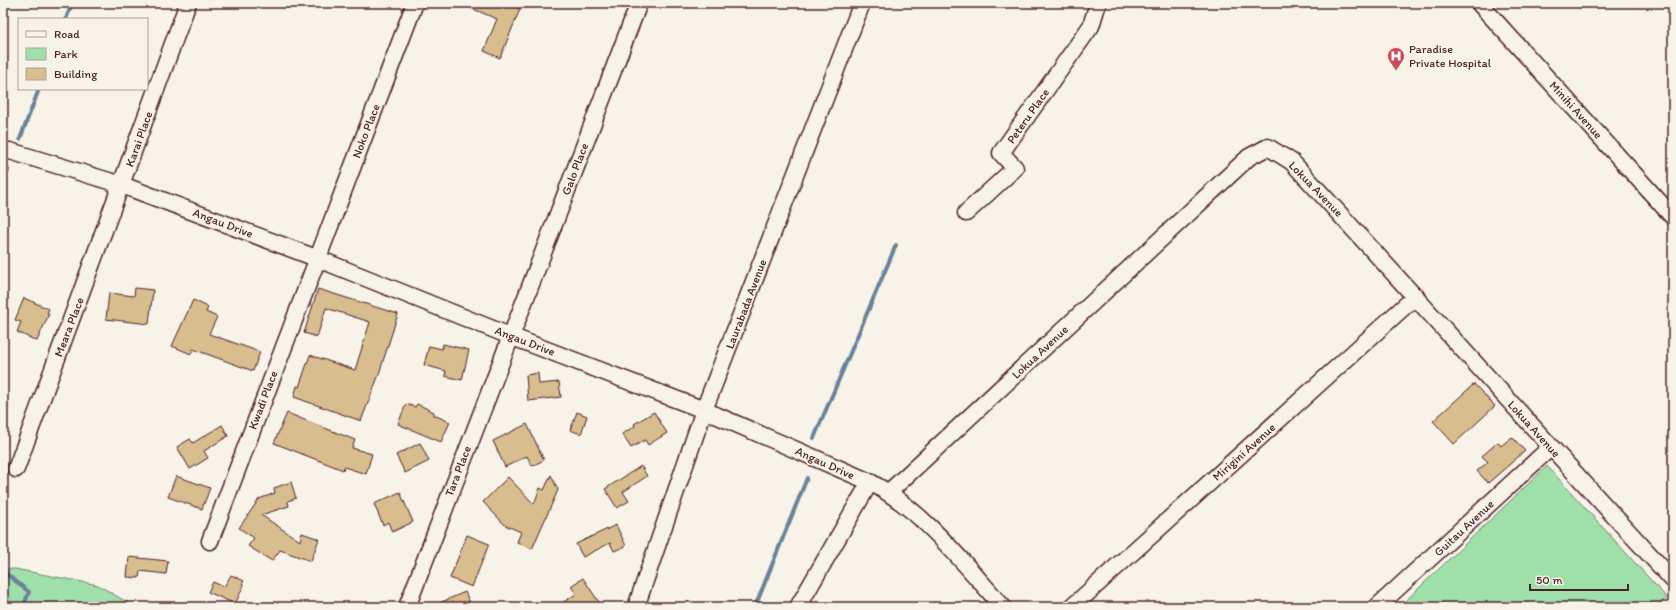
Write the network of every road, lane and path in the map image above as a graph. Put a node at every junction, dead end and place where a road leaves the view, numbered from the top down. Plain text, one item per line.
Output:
1 (188, 3) edge
2 (415, 3) edge
3 (640, 3) edge
4 (862, 3) edge
5 (1098, 3) edge
6 (1479, 3) edge
7 (3, 151) edge
8 (122, 185) junction
9 (966, 213) dead end
10 (1673, 217) edge
11 (316, 258) junction
12 (1416, 296) junction
13 (510, 336) junction
14 (704, 410) junction
15 (1550, 448) junction
16 (16, 469) dead end
17 (870, 482) junction
18 (889, 492) junction
19 (210, 542) dead end
20 (1673, 580) edge
21 (407, 607) edge
22 (636, 607) edge
23 (798, 607) edge
24 (1004, 607) edge
25 (1072, 607) edge
26 (1378, 607) edge

1 - 8 street, Karai Place
2 - 11 street, Noko Place
3 - 13 street, Galo Place
4 - 14 street, Laurabada Avenue
5 - 9 street, Peteru Place
6 - 10 street, Minihi Avenue
7 - 8 street, Angau Drive
8 - 11 street, Angau Drive
8 - 16 street, Meara Place
11 - 13 street, Angau Drive
11 - 19 street, Kwadi Place
12 - 15 street, Lokua Avenue
12 - 18 street, Lokua Avenue
12 - 25 street, Mirigini Avenue
13 - 14 street, Angau Drive
13 - 21 street, Tara Place
14 - 17 street, Angau Drive
14 - 22 street, Laurabada Avenue
15 - 20 street, Lokua Avenue
15 - 26 street, Guitau Avenue
17 - 18 street, Angau Drive
17 - 23 street
18 - 24 street, Angau Drive

